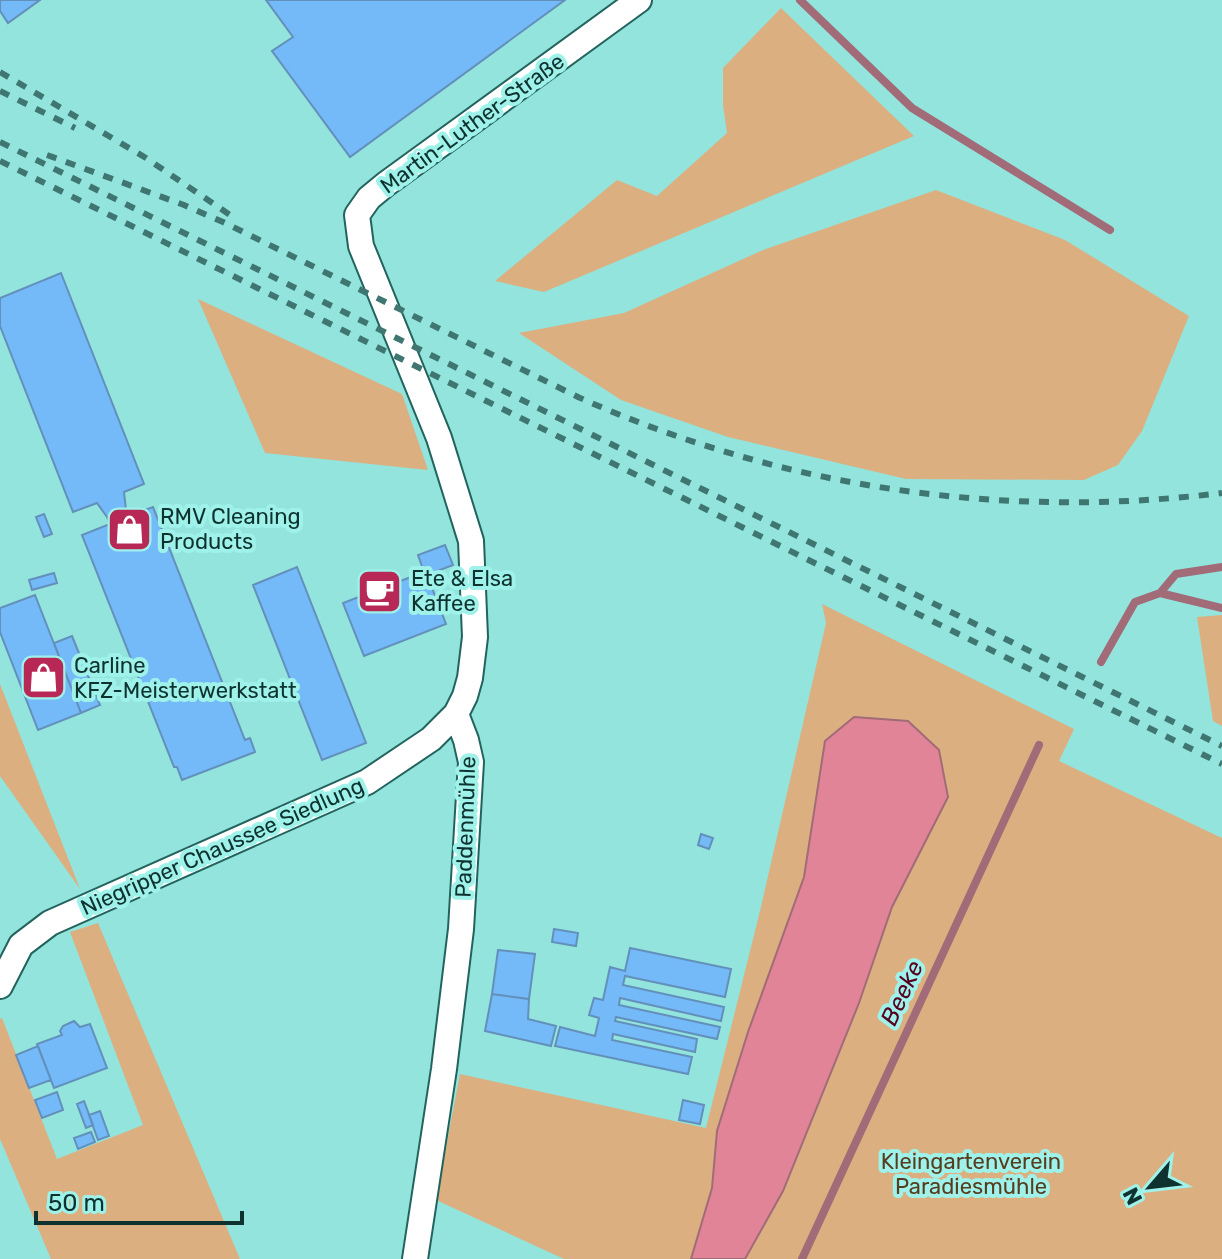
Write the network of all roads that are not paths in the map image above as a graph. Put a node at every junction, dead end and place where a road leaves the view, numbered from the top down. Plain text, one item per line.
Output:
1 (639, 0) edge
2 (456, 714) junction
3 (0, 986) edge
4 (415, 1259) edge

1 - 2 street, Martin-Luther-Straße
2 - 3 street, Niegripper Chaussee Siedlung
2 - 4 street, Paddenmühle

